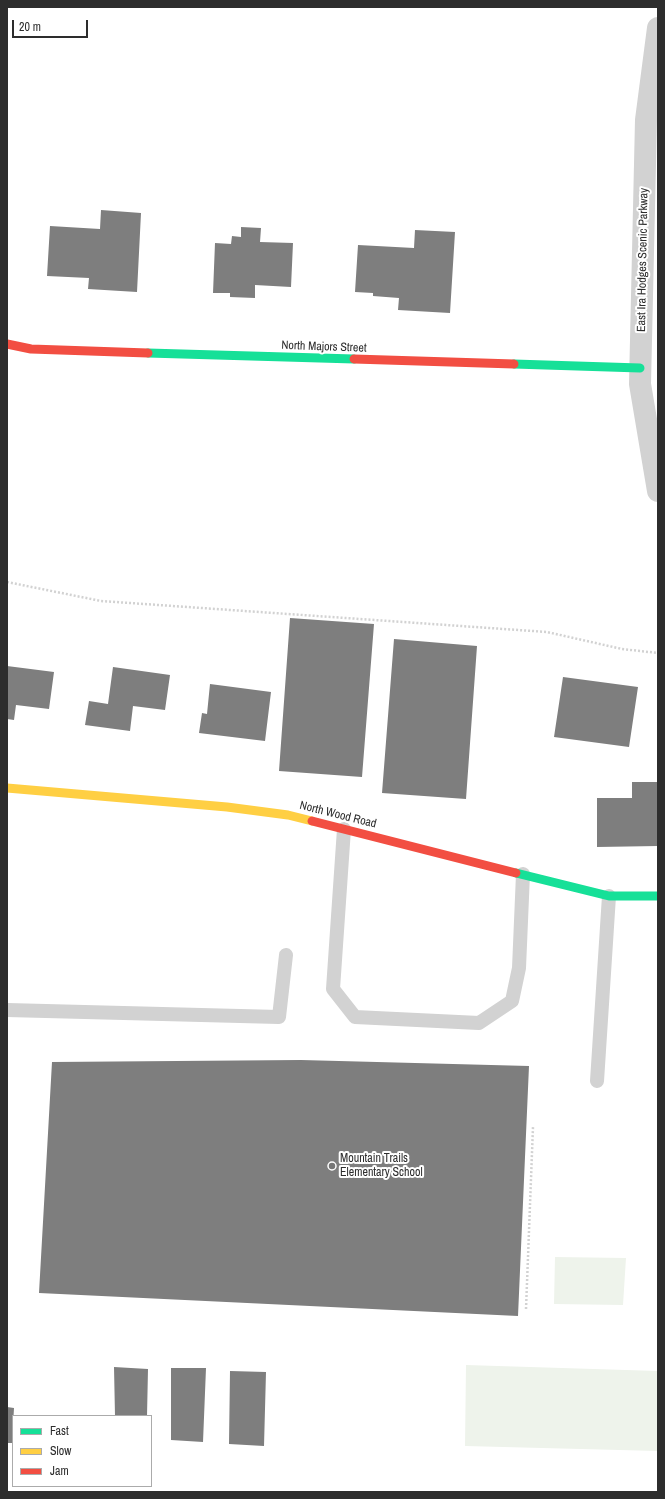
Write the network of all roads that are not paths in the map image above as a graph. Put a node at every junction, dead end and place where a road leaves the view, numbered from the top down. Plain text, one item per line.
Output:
1 (658, 28) edge
2 (7, 344) edge
3 (640, 368) junction
4 (658, 491) edge
5 (7, 788) edge
6 (344, 829) junction
7 (523, 874) junction
8 (609, 896) junction
9 (658, 896) edge
10 (286, 955) dead end
11 (7, 1010) edge
12 (597, 1081) dead end

1 - 3 street, East Ira Hodges Scenic Parkway
2 - 3 street, North Majors Street
3 - 4 street, East Ira Hodges Scenic Parkway
5 - 6 street, North Wood Road
6 - 7 street, North Wood Road
6 - 7 lane
7 - 8 street, North Wood Road
8 - 9 street, North Wood Road
8 - 12 lane
10 - 11 lane

